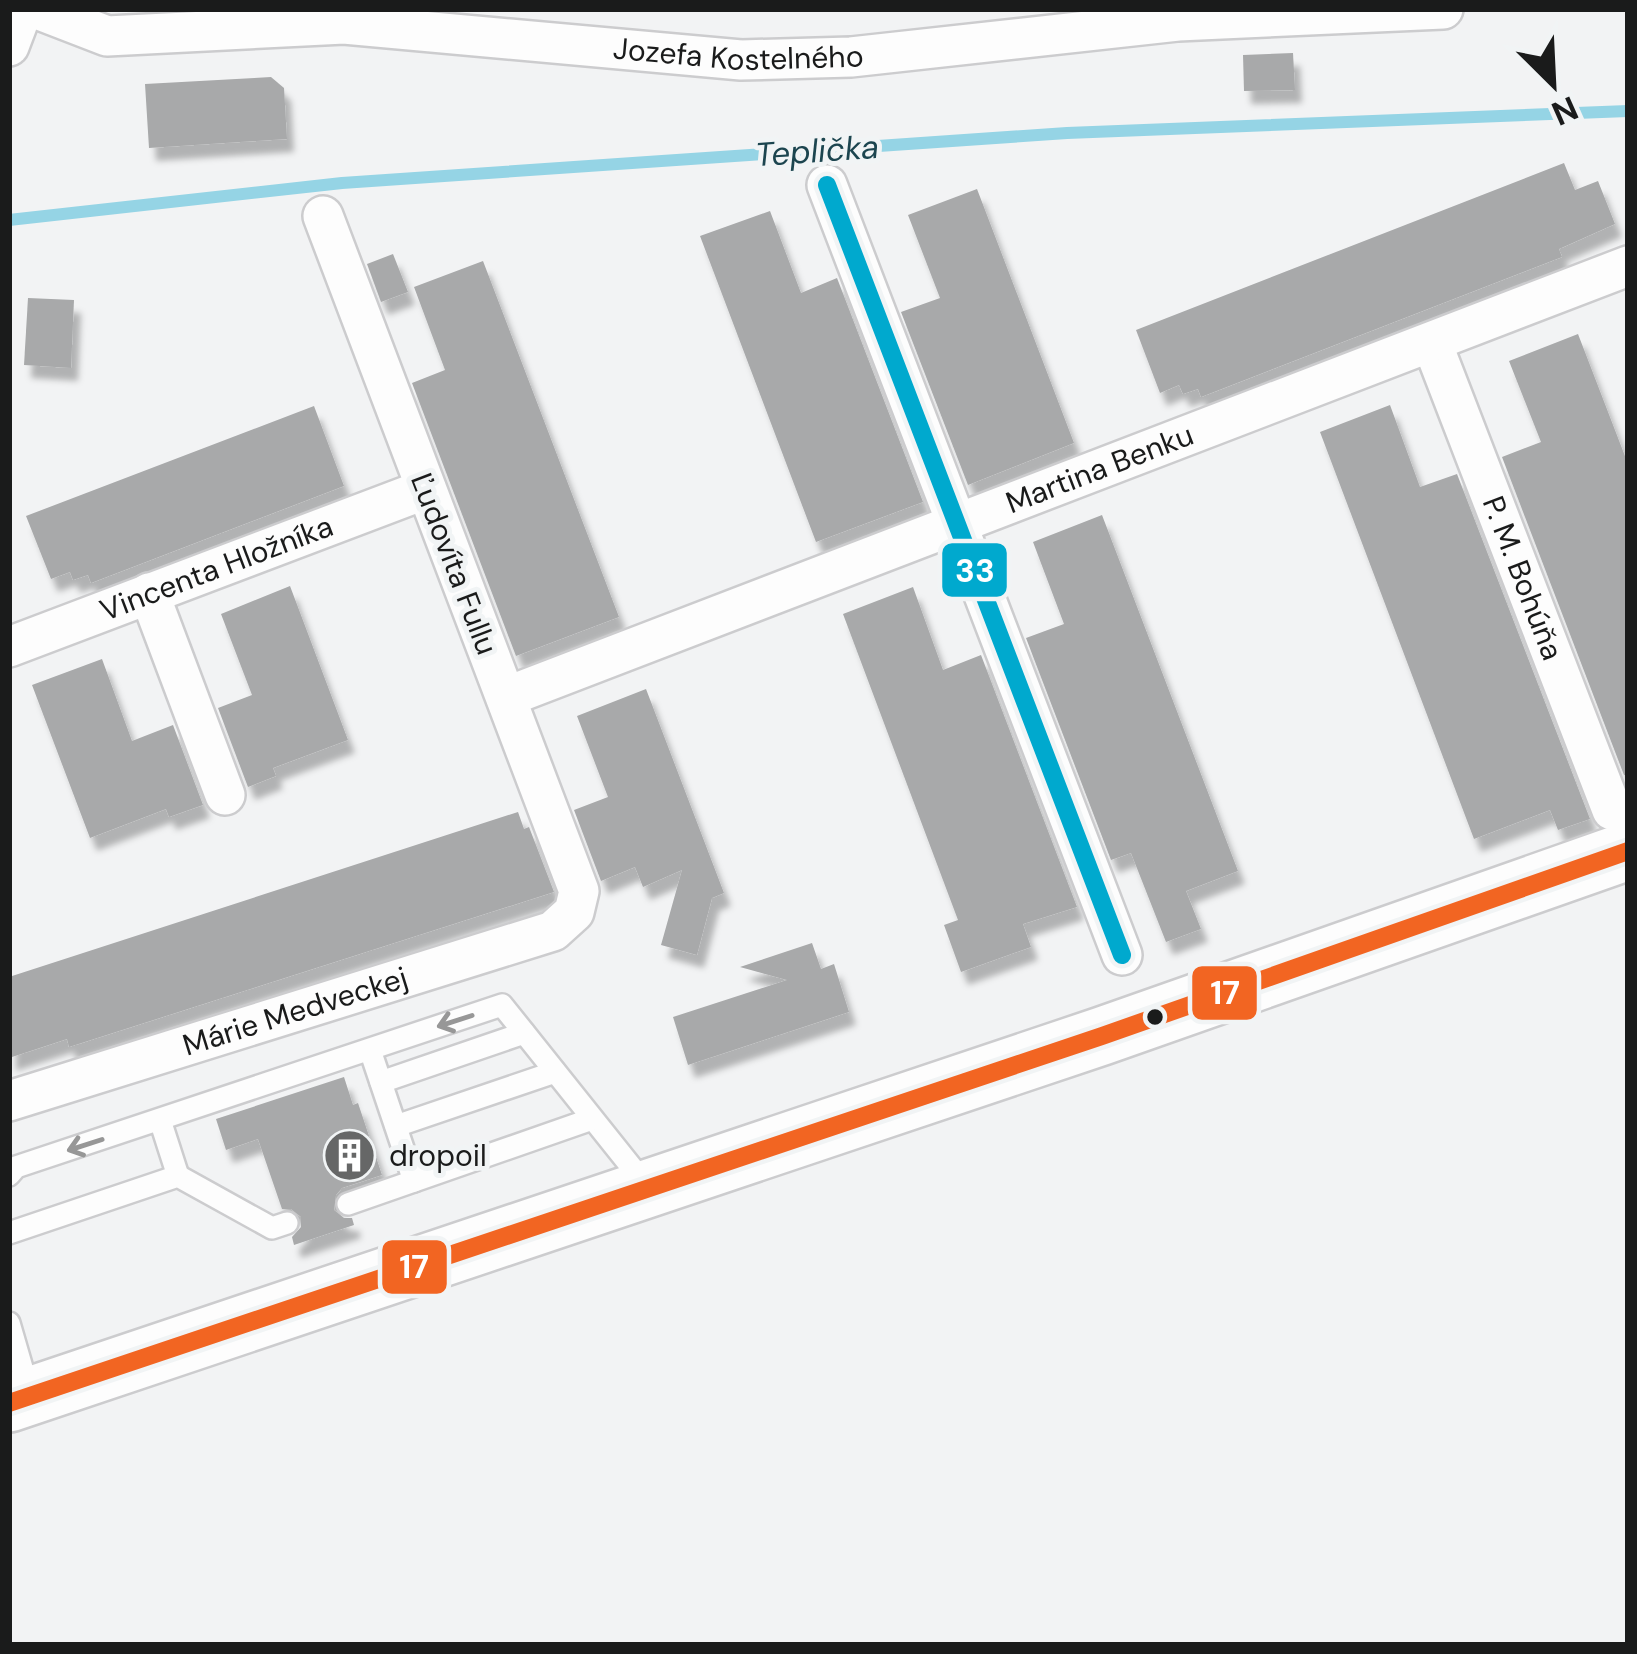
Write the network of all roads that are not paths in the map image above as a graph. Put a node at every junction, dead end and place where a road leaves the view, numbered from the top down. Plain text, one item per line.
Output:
1 (23, 9) edge
2 (37, 9) edge
3 (1443, 9) edge
4 (9, 46) edge
5 (826, 185) dead end
6 (323, 216) dead end
7 (1628, 266) edge
8 (1432, 343) junction
9 (426, 489) junction
10 (960, 525) junction
11 (149, 593) junction
12 (9, 646) edge
13 (506, 698) junction
14 (225, 795) dead end
15 (1620, 831) edge
16 (574, 912) joint
17 (1122, 955) dead end
18 (524, 1033) junction
19 (370, 1050) junction
20 (555, 1072) junction
21 (381, 1082) junction
22 (9, 1101) edge
23 (592, 1119) junction
24 (160, 1120) junction
25 (396, 1126) junction
26 (9, 1175) edge
27 (178, 1176) junction
28 (414, 1181) junction
29 (650, 1189) junction
30 (348, 1204) dead end
31 (287, 1223) dead end
32 (9, 1233) edge
33 (9, 1324) edge
34 (19, 1400) edge

1 - 4 street
2 - 3 street, Jozefa Kostelného
5 - 10 street
6 - 9 street, Ľudovíta Fullu
7 - 8 street, Martina Benku
8 - 10 street, Martina Benku
8 - 15 street, P. M. Bohúňa
9 - 11 street, Vincenta Hložníka
9 - 13 street, Ľudovíta Fullu
10 - 13 street, Martina Benku
10 - 17 street
11 - 12 street, Vincenta Hložníka
11 - 14 street
13 - 16 street, Ľudovíta Fullu
15 - 29 main road
16 - 22 street, Márie Medveckej
18 -> 19 lane
18 - 20 lane
18 - 21 lane
19 - 21 lane
19 - 24 lane
20 - 23 lane
20 - 25 lane
21 - 25 lane
23 - 28 lane
23 - 29 lane
24 -> 26 lane
24 - 27 lane
25 - 28 lane
27 - 31 lane
27 - 32 lane
28 - 30 lane
29 - 34 main road
33 - 34 lane

